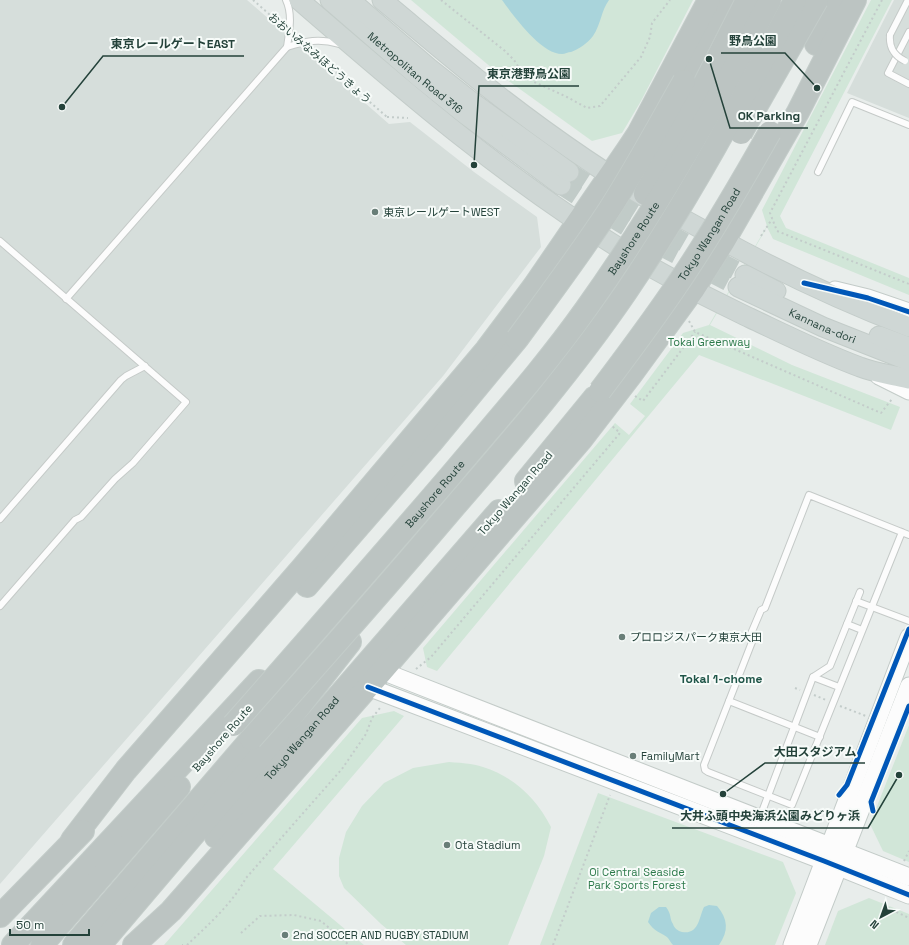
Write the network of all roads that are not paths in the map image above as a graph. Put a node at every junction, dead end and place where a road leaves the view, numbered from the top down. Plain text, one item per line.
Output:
1 (286, 0) edge
2 (299, 0) edge
3 (330, 0) edge
4 (350, 0) edge
5 (382, 0) edge
6 (709, 0) edge
7 (726, 0) edge
8 (747, 0) edge
9 (770, 0) edge
10 (795, 0) edge
11 (816, 0) edge
12 (838, 0) edge
13 (855, 0) edge
14 (908, 0) edge
15 (909, 32) edge
16 (287, 47) junction
17 (360, 52) junction
18 (905, 61) dead end
19 (909, 84) edge
20 (909, 125) edge
21 (818, 172) dead end
22 (611, 176) junction
23 (579, 222) junction
24 (0, 241) edge
25 (724, 241) junction
26 (804, 283) junction
27 (693, 290) junction
28 (66, 299) junction
29 (909, 312) edge
30 (909, 327) edge
31 (909, 347) edge
32 (909, 361) edge
33 (144, 366) junction
34 (861, 367) junction
35 (909, 379) edge
36 (909, 391) edge
37 (510, 405) junction
38 (529, 421) junction
39 (0, 519) edge
40 (886, 526) junction
41 (883, 532) dead end
42 (902, 532) junction
43 (909, 535) edge
44 (860, 592) dead end
45 (856, 601) junction
46 (0, 606) edge
47 (871, 607) junction
48 (909, 621) edge
49 (847, 624) junction
50 (862, 630) junction
51 (909, 637) edge
52 (382, 671) junction
53 (813, 677) junction
54 (909, 686) edge
55 (368, 687) junction
56 (839, 687) junction
57 (729, 700) junction
58 (229, 721) junction
59 (794, 726) junction
60 (820, 737) junction
61 (257, 746) junction
62 (768, 795) junction
63 (759, 818) junction
64 (72, 840) junction
65 (834, 856) junction
66 (906, 869) edge
67 (909, 895) edge
68 (0, 916) edge
69 (13, 945) edge
70 (42, 945) edge
71 (74, 945) edge
72 (100, 945) edge
73 (133, 945) edge
74 (792, 945) edge
75 (808, 945) edge

1 - 16 lane
2 - 17 main road
3 - 4 main road, Metropolitan Road 316
5 - 22 main road
6 - 22 highway
7 - 64 highway, bridge
8 - 37 highway, bridge
9 - 37 highway, Bayshore Route, bridge
10 - 38 highway, Bayshore Route, bridge
11 - 38 highway, bridge
12 - 73 highway, Tokyo Wangan Road, bridge
13 - 25 highway
14 - 18 lane, bridge
15 - 19 lane
16 - 17 lane
16 - 28 lane
17 - 23 main road
20 - 21 lane
22 - 23 highway
22 - 25 main road
23 - 27 main road
23 - 64 highway
24 - 28 lane
25 - 26 main road
25 - 27 highway
26 - 29 street
26 - 30 main road
27 - 34 main road
27 - 52 highway
28 - 33 lane
31 - 32 main road, Kannana-dori
33 - 39 lane
33 - 46 lane
34 - 35 main road
34 - 36 street
37 - 58 highway, Bayshore Route, bridge
38 - 61 highway, Bayshore Route, bridge
40 - 41 lane
40 - 42 lane
40 - 57 lane
42 - 43 lane
42 - 47 lane
44 - 45 lane
45 - 47 lane
45 - 49 lane
47 - 48 lane
47 - 50 lane
49 - 50 lane
49 - 53 lane
50 - 56 lane
51 - 65 street
52 - 55 highway
52 - 63 street
53 - 56 lane
53 - 59 lane
54 - 65 street
55 - 65 street
55 - 73 highway
56 - 60 lane
57 - 59 lane
57 - 62 lane
58 - 69 highway
58 - 70 highway, Bayshore Route
59 - 60 lane
59 - 62 lane
60 - 62 lane
61 - 71 highway, Bayshore Route
61 - 72 highway
62 - 63 lane
63 - 65 street
64 - 68 highway
65 - 66 street
65 - 67 street
65 - 74 street
65 - 75 street

